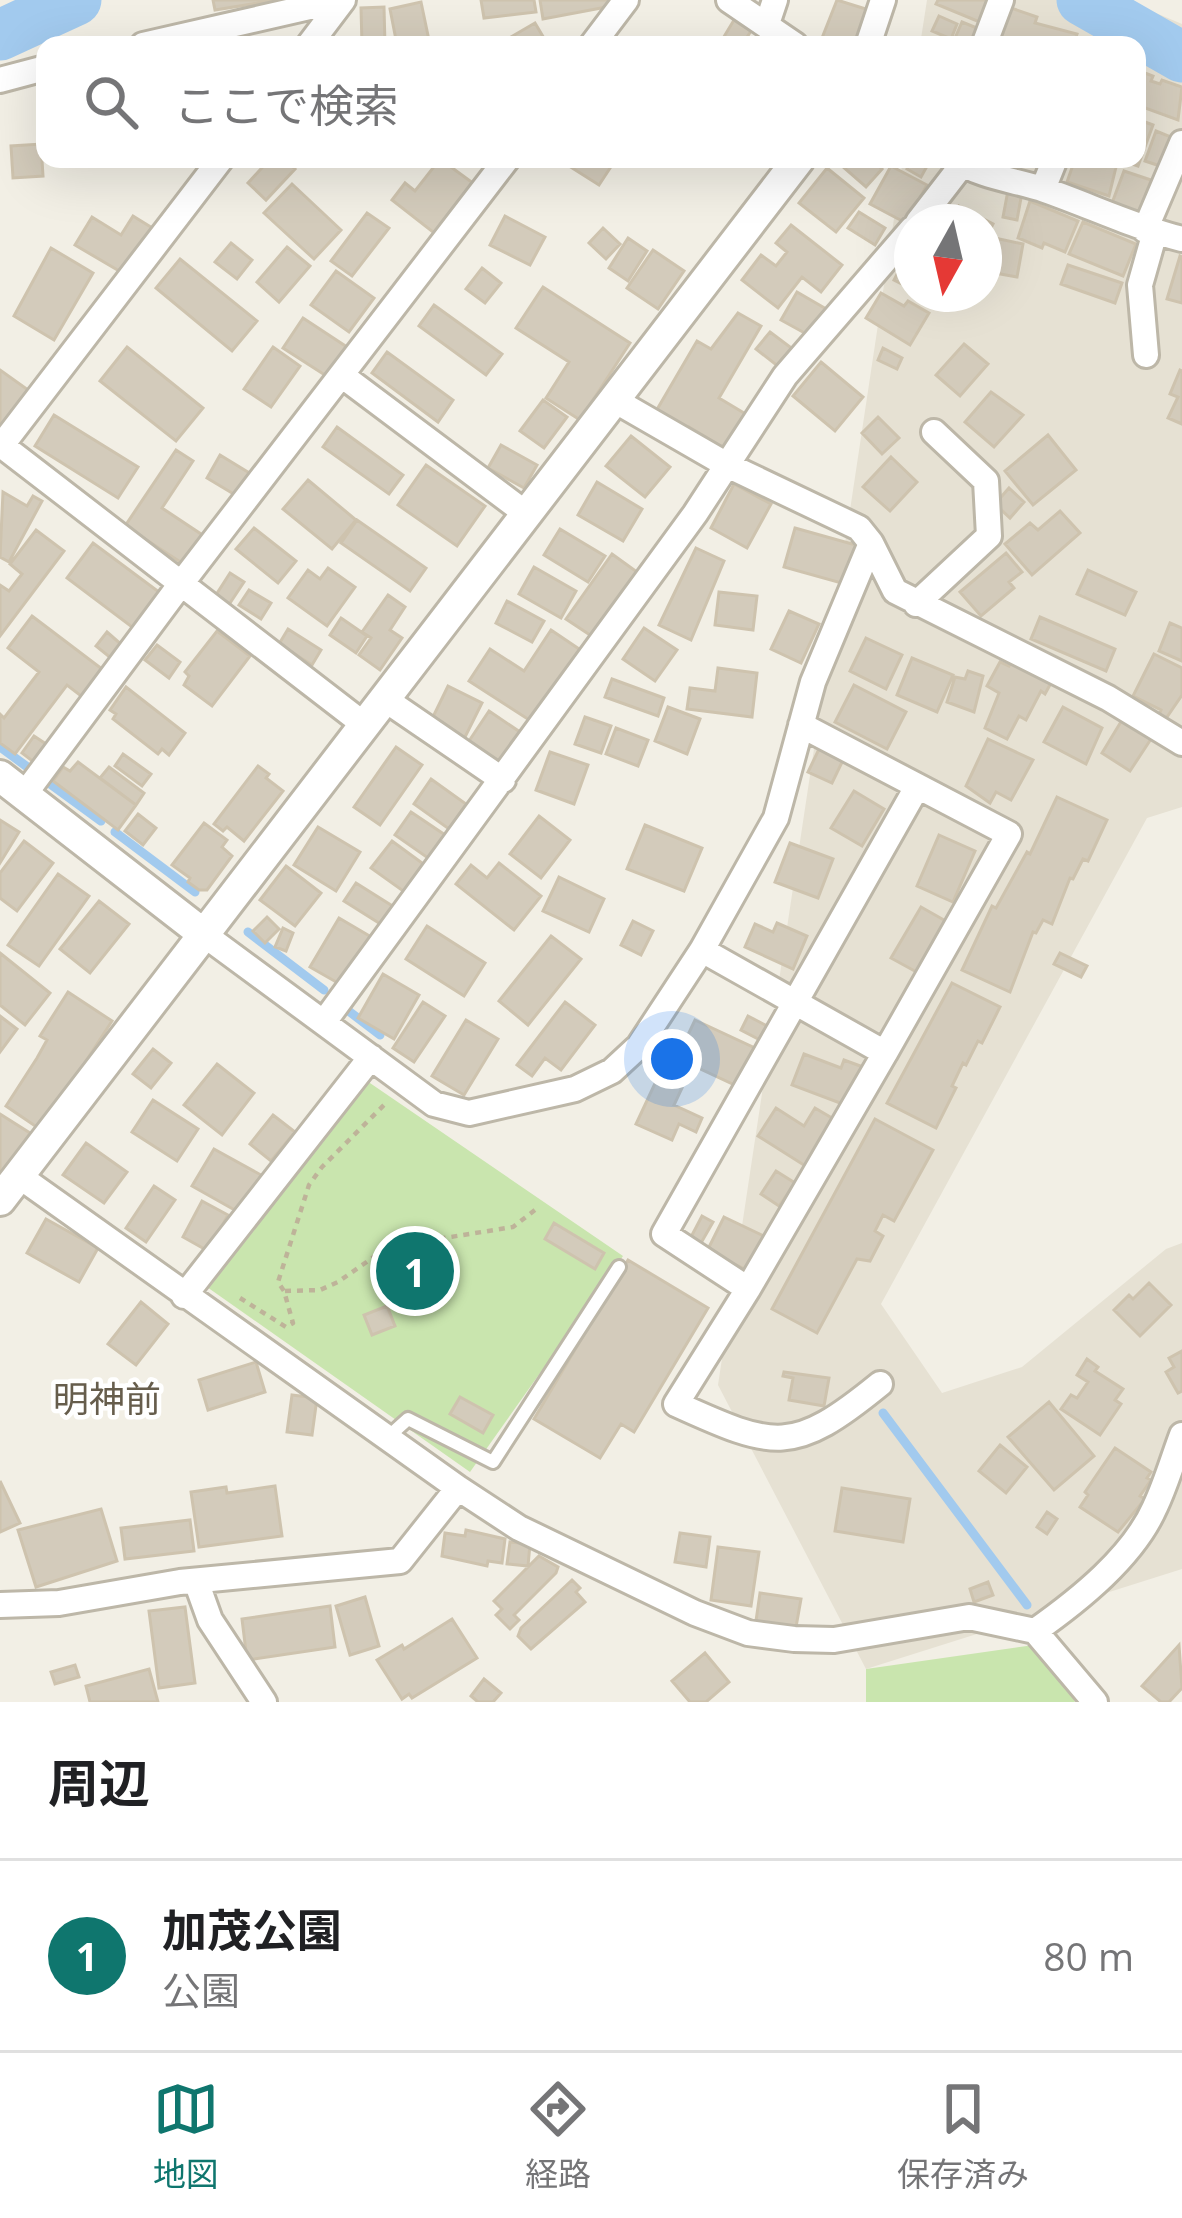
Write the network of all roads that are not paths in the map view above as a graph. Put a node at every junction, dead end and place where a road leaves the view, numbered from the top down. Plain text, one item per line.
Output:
1 (342, 0) edge
2 (626, 0) edge
3 (729, 0) edge
4 (883, 0) edge
5 (1000, 0) edge
6 (771, 12) edge
7 (183, 36) edge
8 (316, 36) edge
9 (599, 36) edge
10 (871, 36) edge
11 (988, 36) edge
12 (36, 70) edge
13 (0, 80) edge
14 (1182, 143) edge
15 (214, 168) edge
16 (500, 168) edge
17 (793, 168) edge
18 (954, 168) edge
19 (976, 168) edge
20 (1052, 168) edge
21 (1043, 190) junction
22 (930, 204) edge
23 (1150, 231) junction
24 (1182, 238) edge
25 (894, 251) edge
26 (1146, 355) dead end
27 (344, 376) junction
28 (616, 401) junction
29 (934, 431) dead end
30 (1, 444) edge
31 (727, 465) junction
32 (528, 515) junction
33 (872, 543) junction
34 (180, 584) junction
35 (916, 604) junction
36 (386, 700) junction
37 (801, 725) junction
38 (367, 726) junction
39 (1182, 743) edge
40 (503, 780) junction
41 (12, 786) edge
42 (917, 787) junction
43 (206, 936) junction
44 (702, 950) junction
45 (795, 1002) junction
46 (324, 1022) junction
47 (885, 1053) junction
48 (371, 1057) junction
49 (19, 1175) junction
50 (0, 1201) edge
51 (619, 1267) dead end
52 (748, 1289) junction
53 (184, 1296) junction
54 (880, 1384) dead end
55 (1182, 1435) edge
56 (387, 1438) junction
57 (458, 1488) junction
58 (196, 1581) junction
59 (0, 1605) edge
60 (1035, 1631) junction
61 (264, 1702) edge
62 (1095, 1702) edge

1 - 7 street
1 - 8 street
2 - 9 street
3 - 6 street
4 - 10 street
5 - 11 street
12 - 13 street
14 - 23 street
15 - 30 street
16 - 27 street
17 - 28 street
18 - 22 street
19 - 21 street
20 - 21 street
21 - 23 street
23 - 24 street
23 - 26 street
25 - 31 street
27 - 32 street
27 - 34 street
28 - 31 street
28 - 32 street
29 - 35 street
30 - 34 street
31 - 33 street
31 - 40 street
32 - 36 street
33 - 35 street
33 - 37 street
34 - 38 street
34 - 41 street
35 - 39 street
36 - 38 street
36 - 40 street
37 - 42 street
37 - 44 street
38 - 43 street
40 - 46 street
41 - 43 street
42 - 45 street
42 - 47 street
43 - 46 street
43 - 49 street
44 - 45 street
44 - 48 street
45 - 47 street
45 - 52 street
46 - 48 street
47 - 52 street
48 - 53 street
49 - 50 street
49 - 53 street
51 - 56 lane
52 - 54 street
53 - 56 street
55 - 60 street
56 - 57 street
57 - 58 street
57 - 60 street
58 - 59 street
58 - 61 street
60 - 62 street

